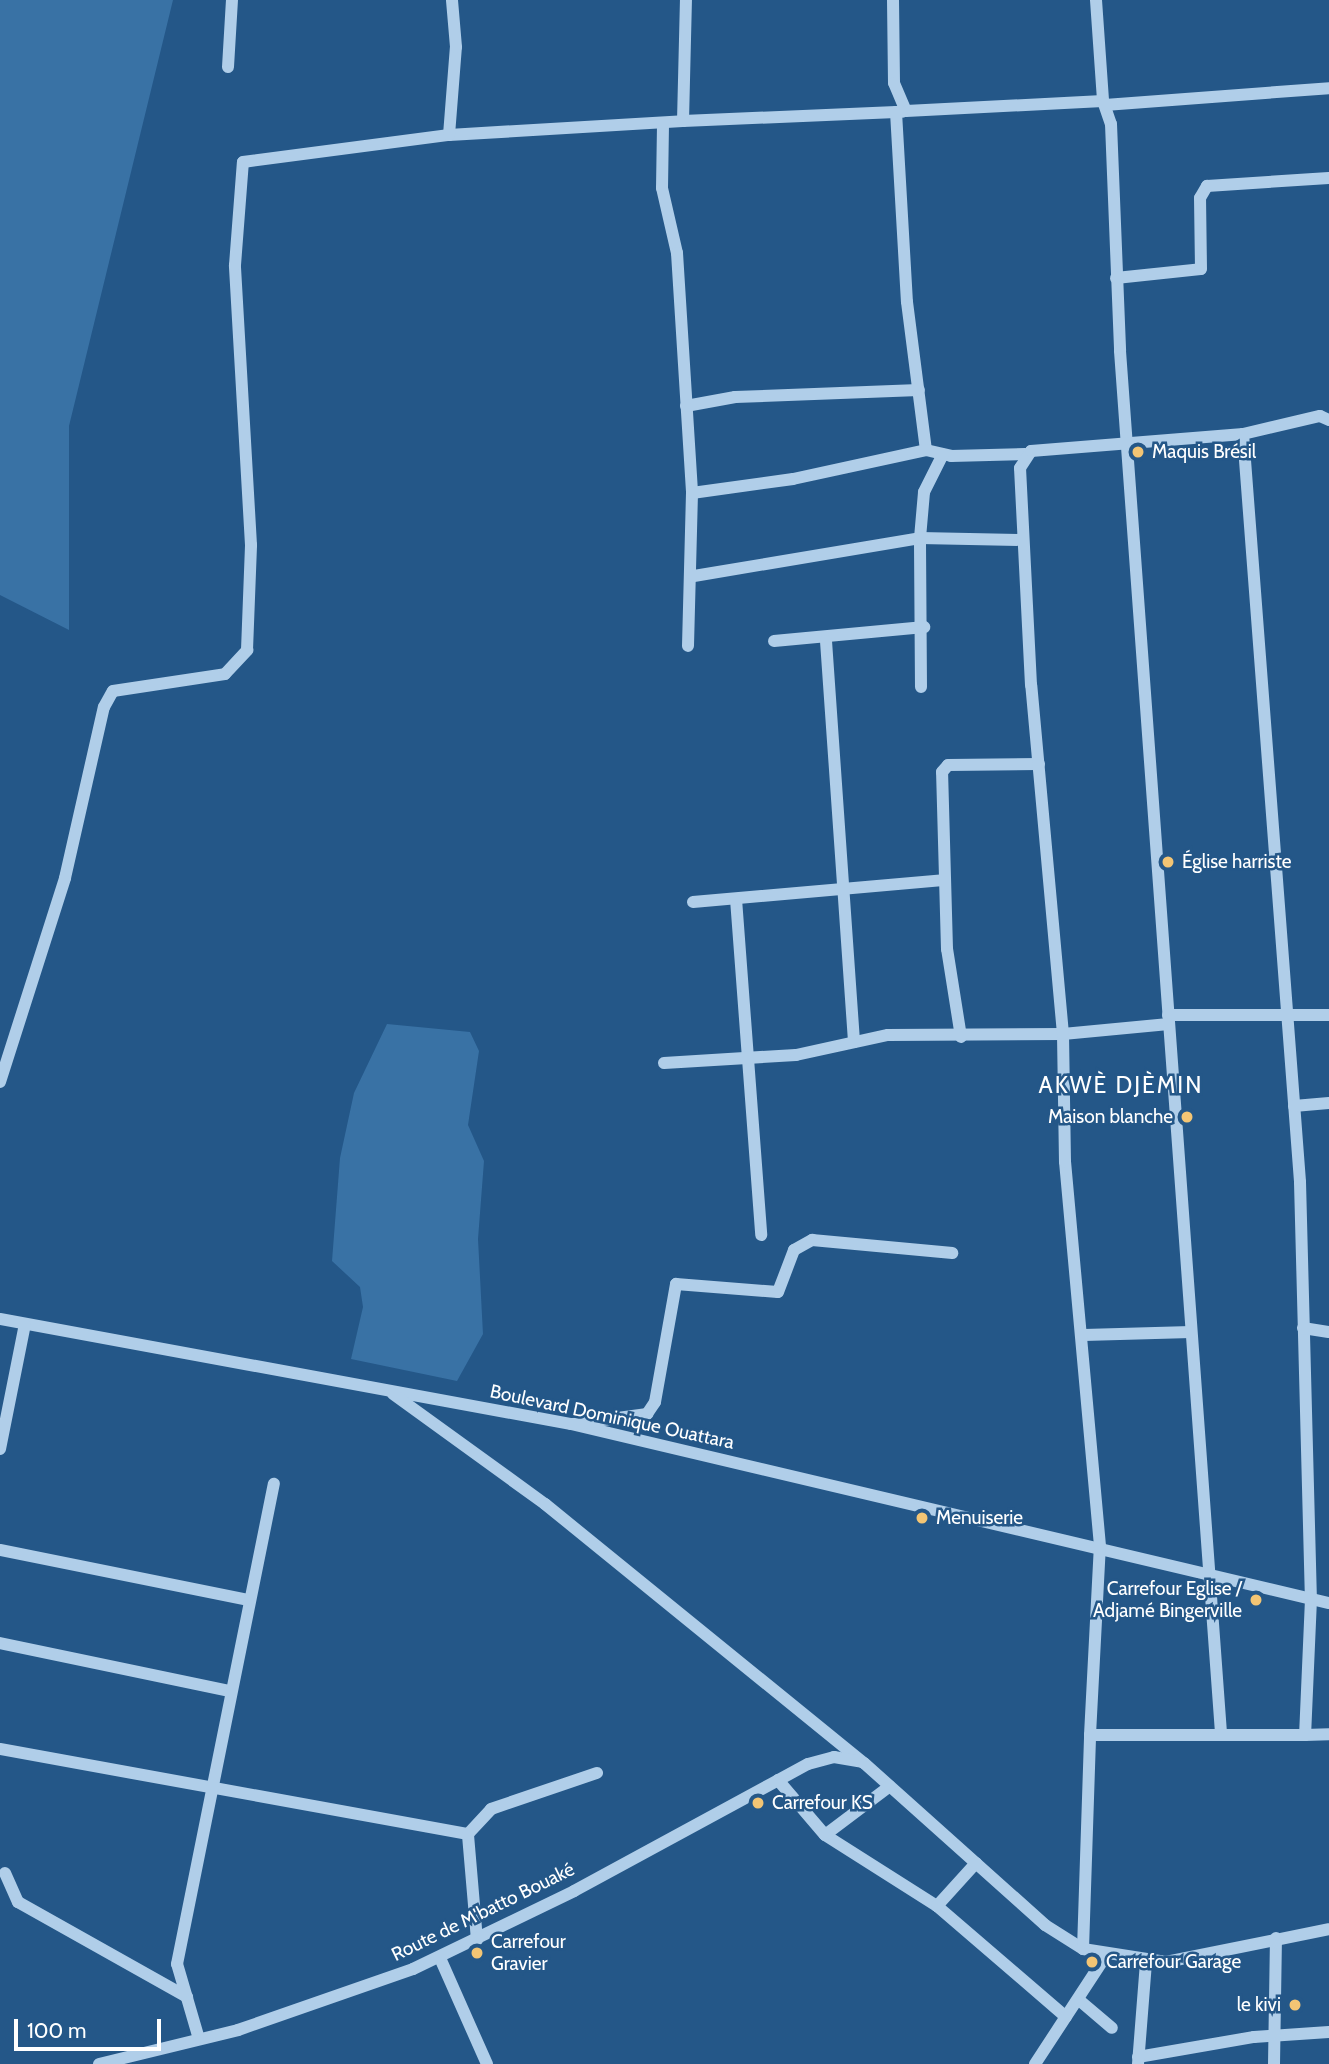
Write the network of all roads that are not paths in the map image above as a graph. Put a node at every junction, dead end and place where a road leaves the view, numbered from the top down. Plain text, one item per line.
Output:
1 (232, 0) edge
2 (452, 0) edge
3 (686, 0) edge
4 (893, 0) edge
5 (1096, 0) edge
6 (228, 66) dead end
7 (1329, 88) edge
8 (1104, 103) junction
9 (901, 112) junction
10 (683, 121) junction
11 (663, 125) junction
12 (449, 135) junction
13 (1329, 178) edge
14 (1116, 278) junction
15 (919, 390) junction
16 (685, 406) junction
17 (1329, 420) edge
18 (1243, 434) junction
19 (1128, 444) junction
20 (926, 450) junction
21 (943, 454) junction
22 (1025, 454) junction
23 (692, 493) junction
24 (920, 538) junction
25 (1022, 540) junction
26 (694, 576) junction
27 (924, 627) junction
28 (774, 641) dead end
29 (826, 641) junction
30 (688, 646) dead end
31 (921, 687) dead end
32 (1039, 764) junction
33 (943, 880) junction
34 (840, 888) junction
35 (736, 899) junction
36 (693, 902) dead end
37 (1329, 1015) edge
38 (1286, 1017) junction
39 (1168, 1020) junction
40 (1063, 1034) junction
41 (961, 1037) junction
42 (855, 1042) junction
43 (752, 1058) junction
44 (664, 1063) dead end
45 (0, 1082) edge
46 (1329, 1103) edge
47 (1294, 1105) junction
48 (761, 1235) dead end
49 (952, 1253) dead end
50 (0, 1319) edge
51 (25, 1324) junction
52 (1303, 1328) junction
53 (1191, 1332) junction
54 (1329, 1332) edge
55 (1084, 1335) junction
56 (391, 1392) junction
57 (571, 1424) junction
58 (0, 1449) edge
59 (274, 1484) dead end
60 (1100, 1546) junction
61 (0, 1550) edge
62 (1211, 1575) junction
63 (1311, 1599) junction
64 (249, 1601) junction
65 (1329, 1602) edge
66 (0, 1643) edge
67 (230, 1691) junction
68 (1221, 1733) junction
69 (1329, 1734) edge
70 (1090, 1735) junction
71 (1305, 1735) junction
72 (0, 1749) edge
73 (864, 1763) junction
74 (597, 1773) dead end
75 (778, 1780) junction
76 (890, 1786) junction
77 (210, 1787) junction
78 (468, 1834) junction
79 (825, 1835) junction
80 (976, 1863) junction
81 (5, 1872) dead end
82 (937, 1906) junction
83 (1329, 1929) edge
84 (1276, 1938) junction
85 (477, 1940) junction
86 (1083, 1949) junction
87 (1105, 1956) junction
88 (440, 1958) junction
89 (1146, 1962) junction
90 (187, 1997) junction
91 (1079, 2000) junction
92 (1066, 2017) junction
93 (1112, 2028) dead end
94 (1329, 2032) edge
95 (200, 2039) junction
96 (1275, 2039) junction
97 (1138, 2060) edge
98 (99, 2064) edge
99 (486, 2064) edge
100 (1035, 2064) edge
101 (1274, 2064) edge

1 - 6 street
2 - 12 street
3 - 10 street
4 - 9 street
5 - 8 street
7 - 8 street
8 - 9 street
8 - 14 street
9 - 10 street
9 - 15 street
10 - 11 street
11 - 12 street
11 - 16 street
12 - 45 street
13 - 14 street
14 - 19 street
15 - 16 street
15 - 20 street
16 - 23 street
17 - 18 street
18 - 19 street
18 - 38 street
19 - 22 street
19 - 39 street
20 - 21 street
20 - 23 street
21 - 22 street
21 - 24 street
22 - 25 street
23 - 26 street
24 - 25 street
24 - 26 street
24 - 27 street
25 - 32 street
26 - 30 street
27 - 29 street
27 - 31 street
28 - 29 street
29 - 34 street
32 - 33 street
32 - 40 street
33 - 34 street
33 - 41 street
34 - 35 street
34 - 42 street
35 - 36 street
35 - 43 street
37 - 38 street
38 - 39 street
38 - 47 street
39 - 40 street
39 - 53 street
40 - 41 street
40 - 55 street
41 - 42 street
42 - 43 street
43 - 44 street
43 - 48 street
46 - 47 street
47 - 52 street
49 - 57 street
50 - 51 street, Boulevard Dominique Ouattara
51 - 56 street, Boulevard Dominique Ouattara
51 - 58 street
52 - 54 street
52 - 63 street
53 - 55 street
53 - 62 street
55 - 60 street
56 - 57 street, Boulevard Dominique Ouattara
56 - 73 street
57 - 60 street, Boulevard Dominique Ouattara
59 - 64 street
60 - 62 street, Boulevard Dominique Ouattara
60 - 70 street
61 - 64 street
62 - 63 street, Boulevard Dominique Ouattara
62 - 68 street
63 - 65 street, Boulevard Dominique Ouattara
63 - 71 street
64 - 67 street
66 - 67 street
67 - 77 street
68 - 70 street
68 - 71 street
69 - 71 street
70 - 86 street
72 - 77 street
73 - 75 street, Route de M'batto Bouaké
73 - 76 street
74 - 78 street
75 - 79 street
75 - 85 street, Route de M'batto Bouaké
76 - 79 street
76 - 80 street
77 - 78 street
77 - 90 street
78 - 85 street
79 - 82 street
80 - 82 street
80 - 86 street
81 - 90 street
82 - 92 street
83 - 84 street
84 - 89 street
84 - 96 street
85 - 88 street, Route de M'batto Bouaké
86 - 87 street
87 - 89 street
87 - 91 street
88 - 95 street, Route de M'batto Bouaké
88 - 99 street
89 - 97 street
90 - 95 street
91 - 92 street
91 - 93 street
92 - 100 street
94 - 96 street
95 - 98 street, Route de M'batto Bouaké
96 - 97 street
96 - 101 street

